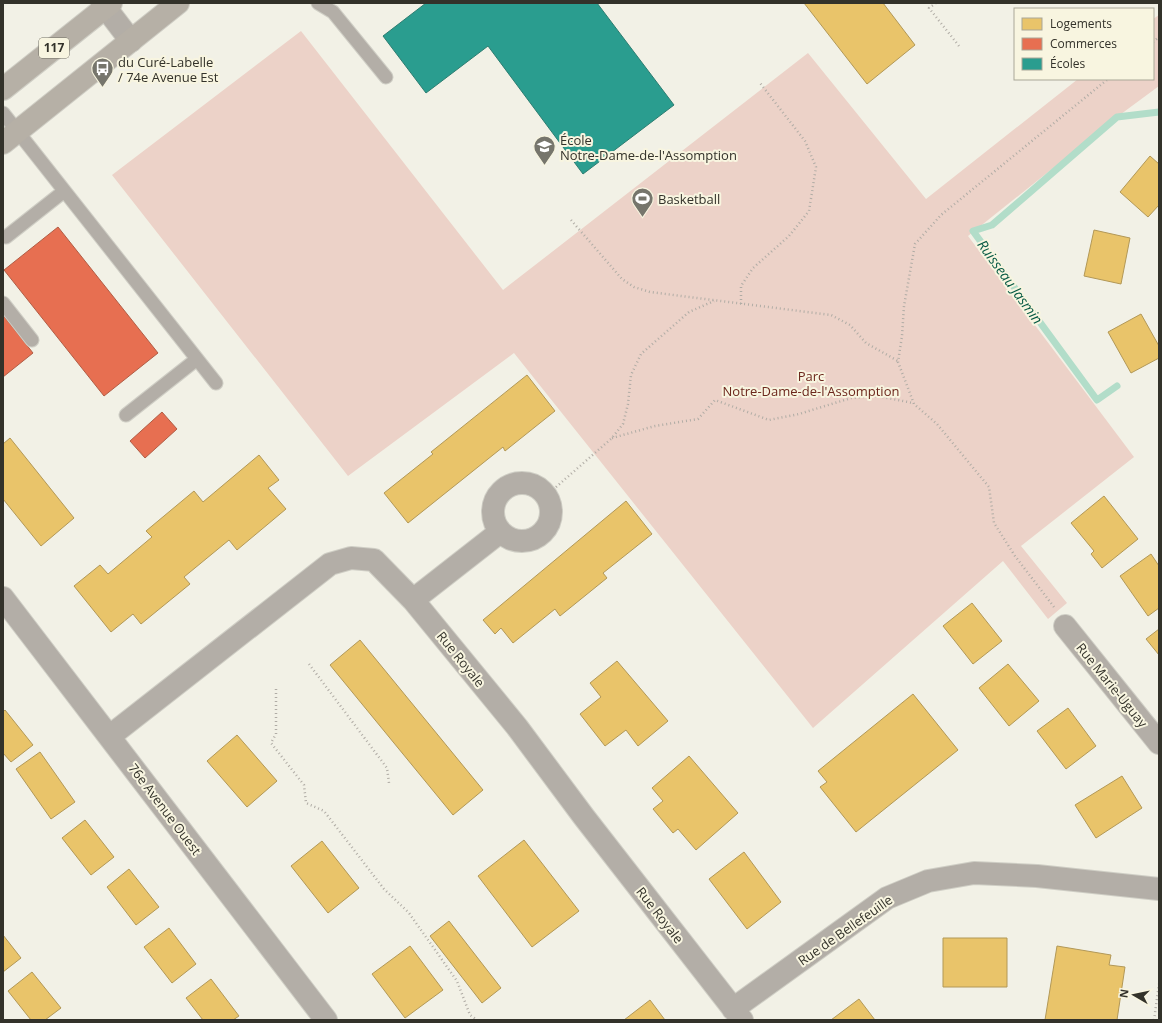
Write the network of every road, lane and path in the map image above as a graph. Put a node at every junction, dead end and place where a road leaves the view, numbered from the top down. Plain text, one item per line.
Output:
1 (178, 3) edge
2 (318, 3) edge
3 (936, 3) edge
4 (106, 4) edge
5 (131, 41) junction
6 (958, 46) dead end
7 (386, 77) dead end
8 (1107, 80) edge
9 (760, 83) dead end
10 (3, 89) edge
11 (3, 113) edge
12 (10, 138) edge
13 (64, 192) junction
14 (571, 220) dead end
15 (6, 237) dead end
16 (715, 300) junction
17 (3, 303) edge
18 (741, 304) junction
19 (32, 340) dead end
20 (197, 359) junction
21 (898, 362) junction
22 (216, 383) dead end
23 (914, 404) junction
24 (126, 415) dead end
25 (612, 438) junction
26 (547, 495) junction
27 (500, 532) junction
28 (3, 598) edge
29 (413, 600) junction
30 (1065, 626) joint
31 (309, 664) dead end
32 (276, 689) dead end
33 (110, 736) junction
34 (1159, 743) edge
35 (389, 783) dead end
36 (1159, 889) edge
37 (1159, 984) edge
38 (737, 1015) edge
39 (326, 1020) edge
40 (477, 1020) edge
41 (1154, 1020) edge

1 - 5 main road
2 - 7 lane
3 - 6 path
4 - 5 street
4 - 10 main road, 117
5 - 12 main road
8 - 21 path
9 - 18 path
11 - 12 lane
12 - 13 lane
13 - 15 lane
13 - 20 lane
14 - 16 path
16 - 18 path
16 - 25 path
17 - 19 lane
18 - 21 path
20 - 22 lane
20 - 24 lane
21 - 23 path
23 - 25 path
23 - 30 path
25 - 26 path
26 - 27 street
26 - 27 street
27 - 29 street
28 - 33 street, 76e Avenue Ouest
29 - 33 street, Rue Royale
29 - 38 street, Rue Royale
30 - 34 street, Rue Marie-Uguay
31 - 35 path
32 - 40 path
33 - 39 street, 76e Avenue Ouest
36 - 38 street, Rue de Bellefeuille
37 - 41 path

